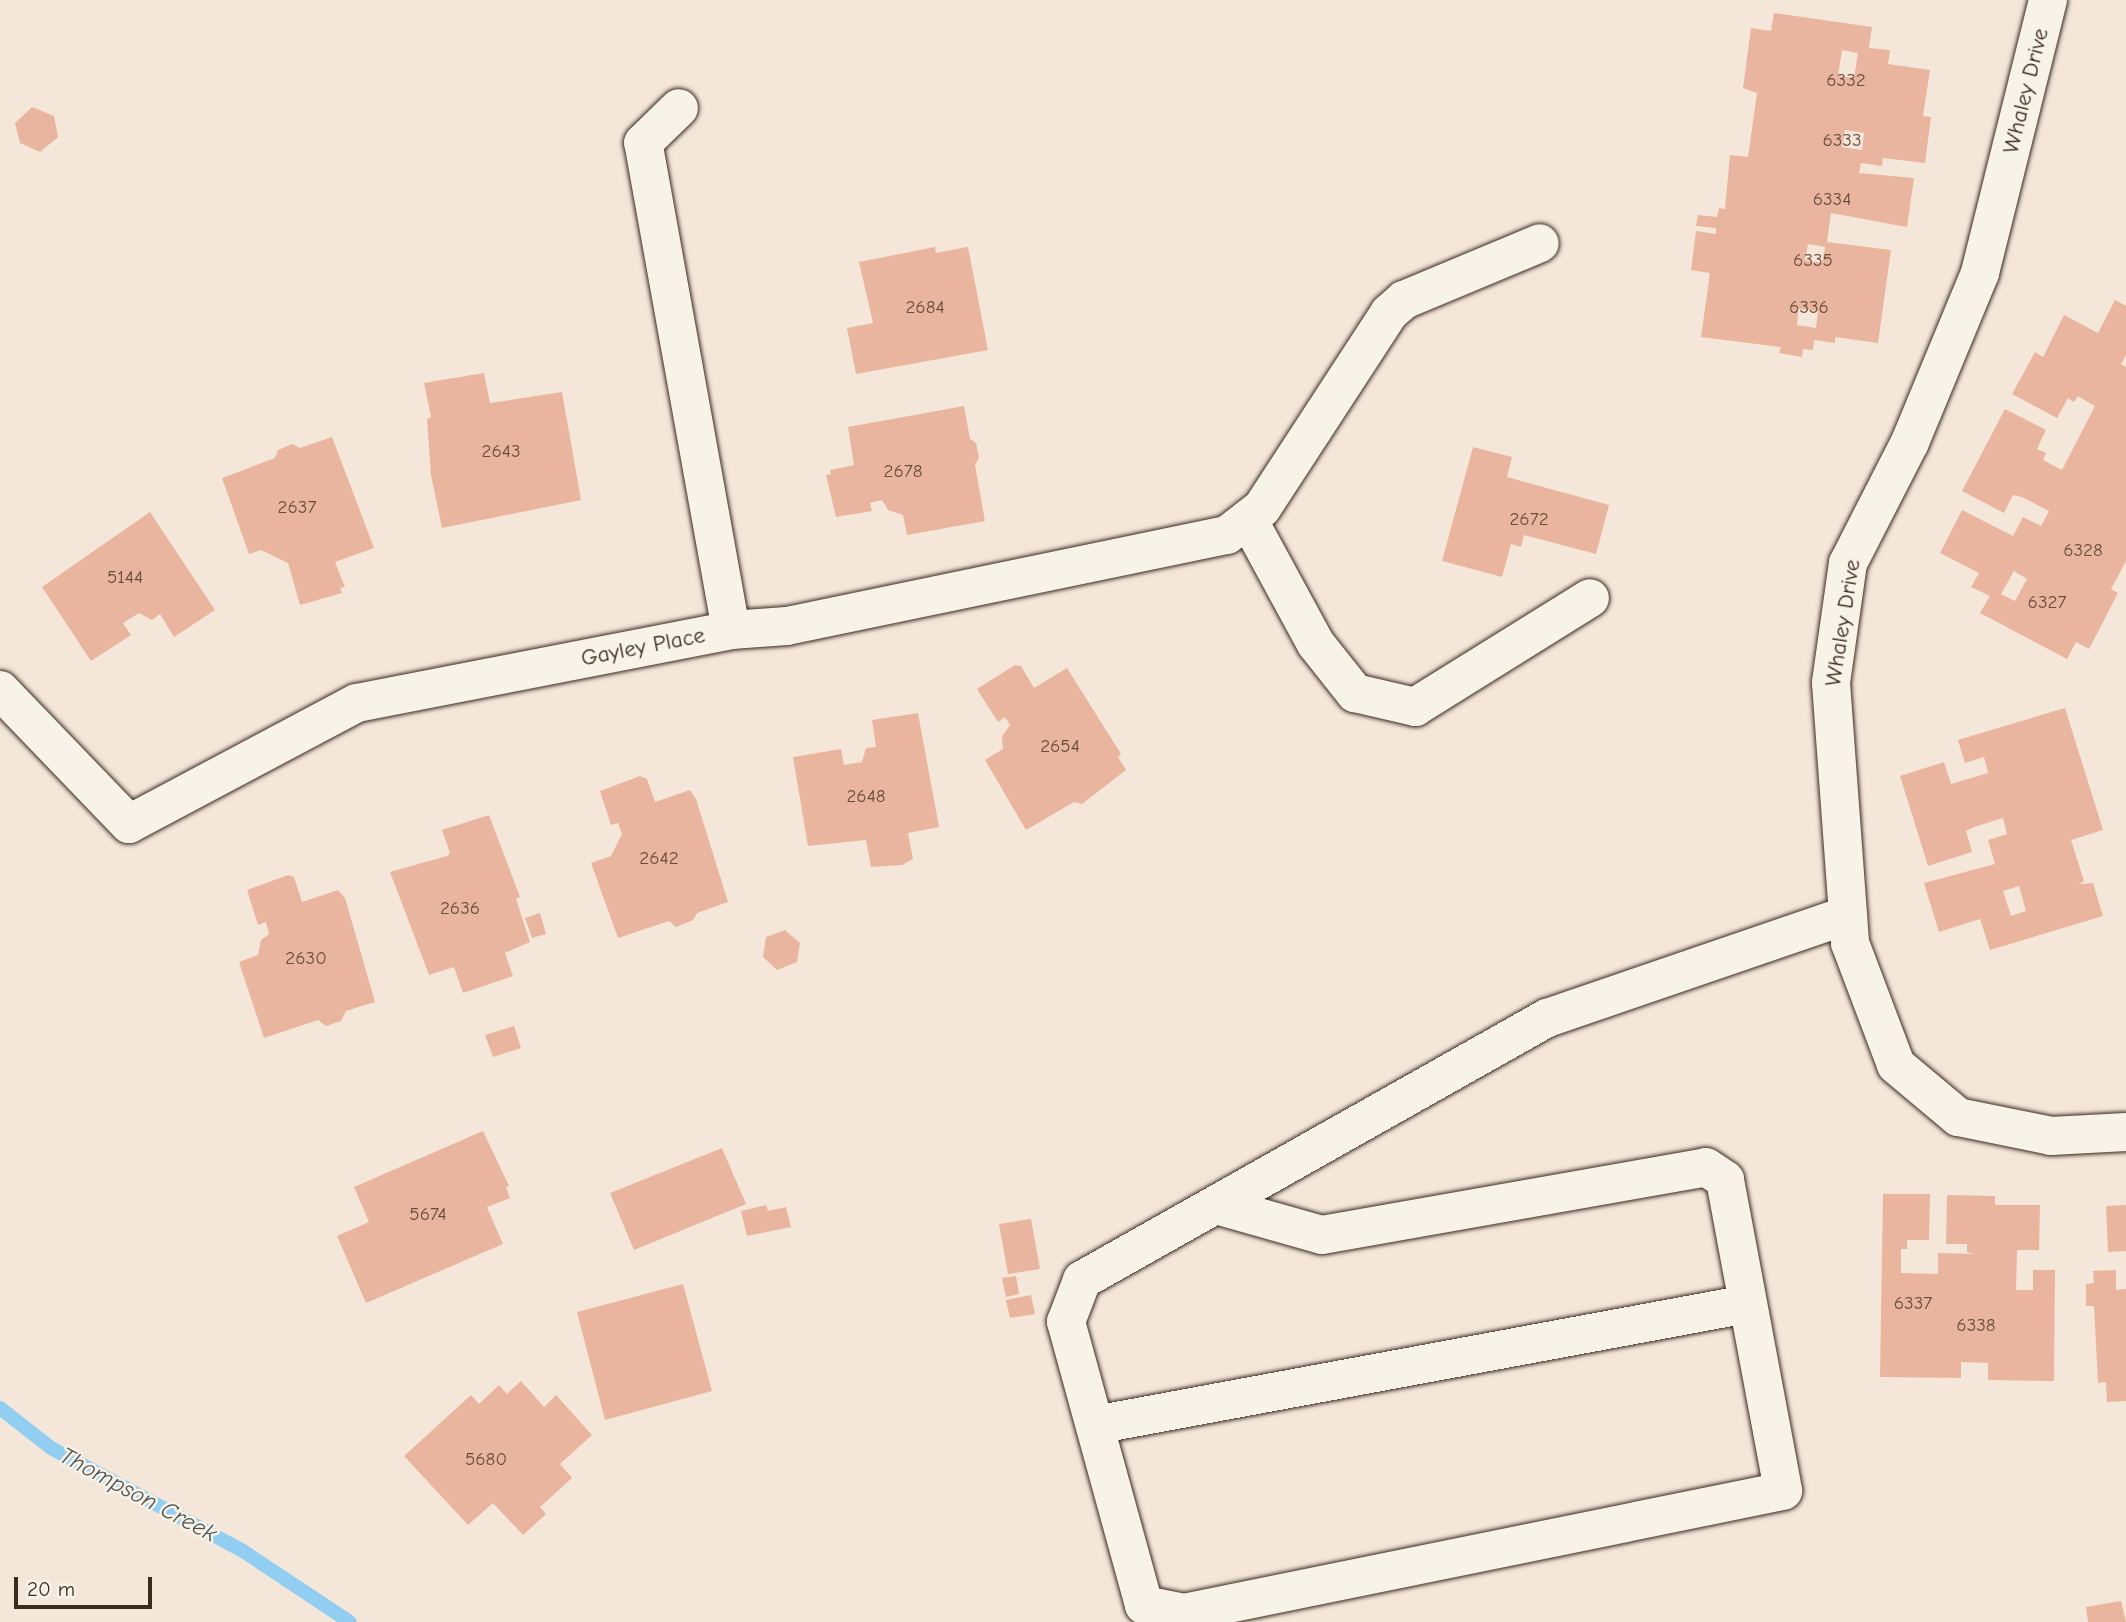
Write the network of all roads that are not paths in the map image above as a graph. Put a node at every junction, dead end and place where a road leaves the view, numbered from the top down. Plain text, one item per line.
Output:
1 (2048, 0) edge
2 (678, 108) dead end
3 (1540, 243) dead end
4 (1248, 519) junction
5 (1590, 598) dead end
6 (731, 630) junction
7 (0, 690) edge
8 (1848, 915) junction
9 (2126, 1132) edge
10 (1216, 1205) junction
11 (1748, 1304) junction
12 (1095, 1425) junction

1 - 8 street, Whaley Drive
2 - 6 street, Gayley Place
3 - 4 street
4 - 5 street
4 - 6 street
6 - 7 street, Gayley Place
8 - 9 street, Whaley Drive
8 - 10 street
10 - 11 street
10 - 12 street
11 - 12 street
11 - 12 street

